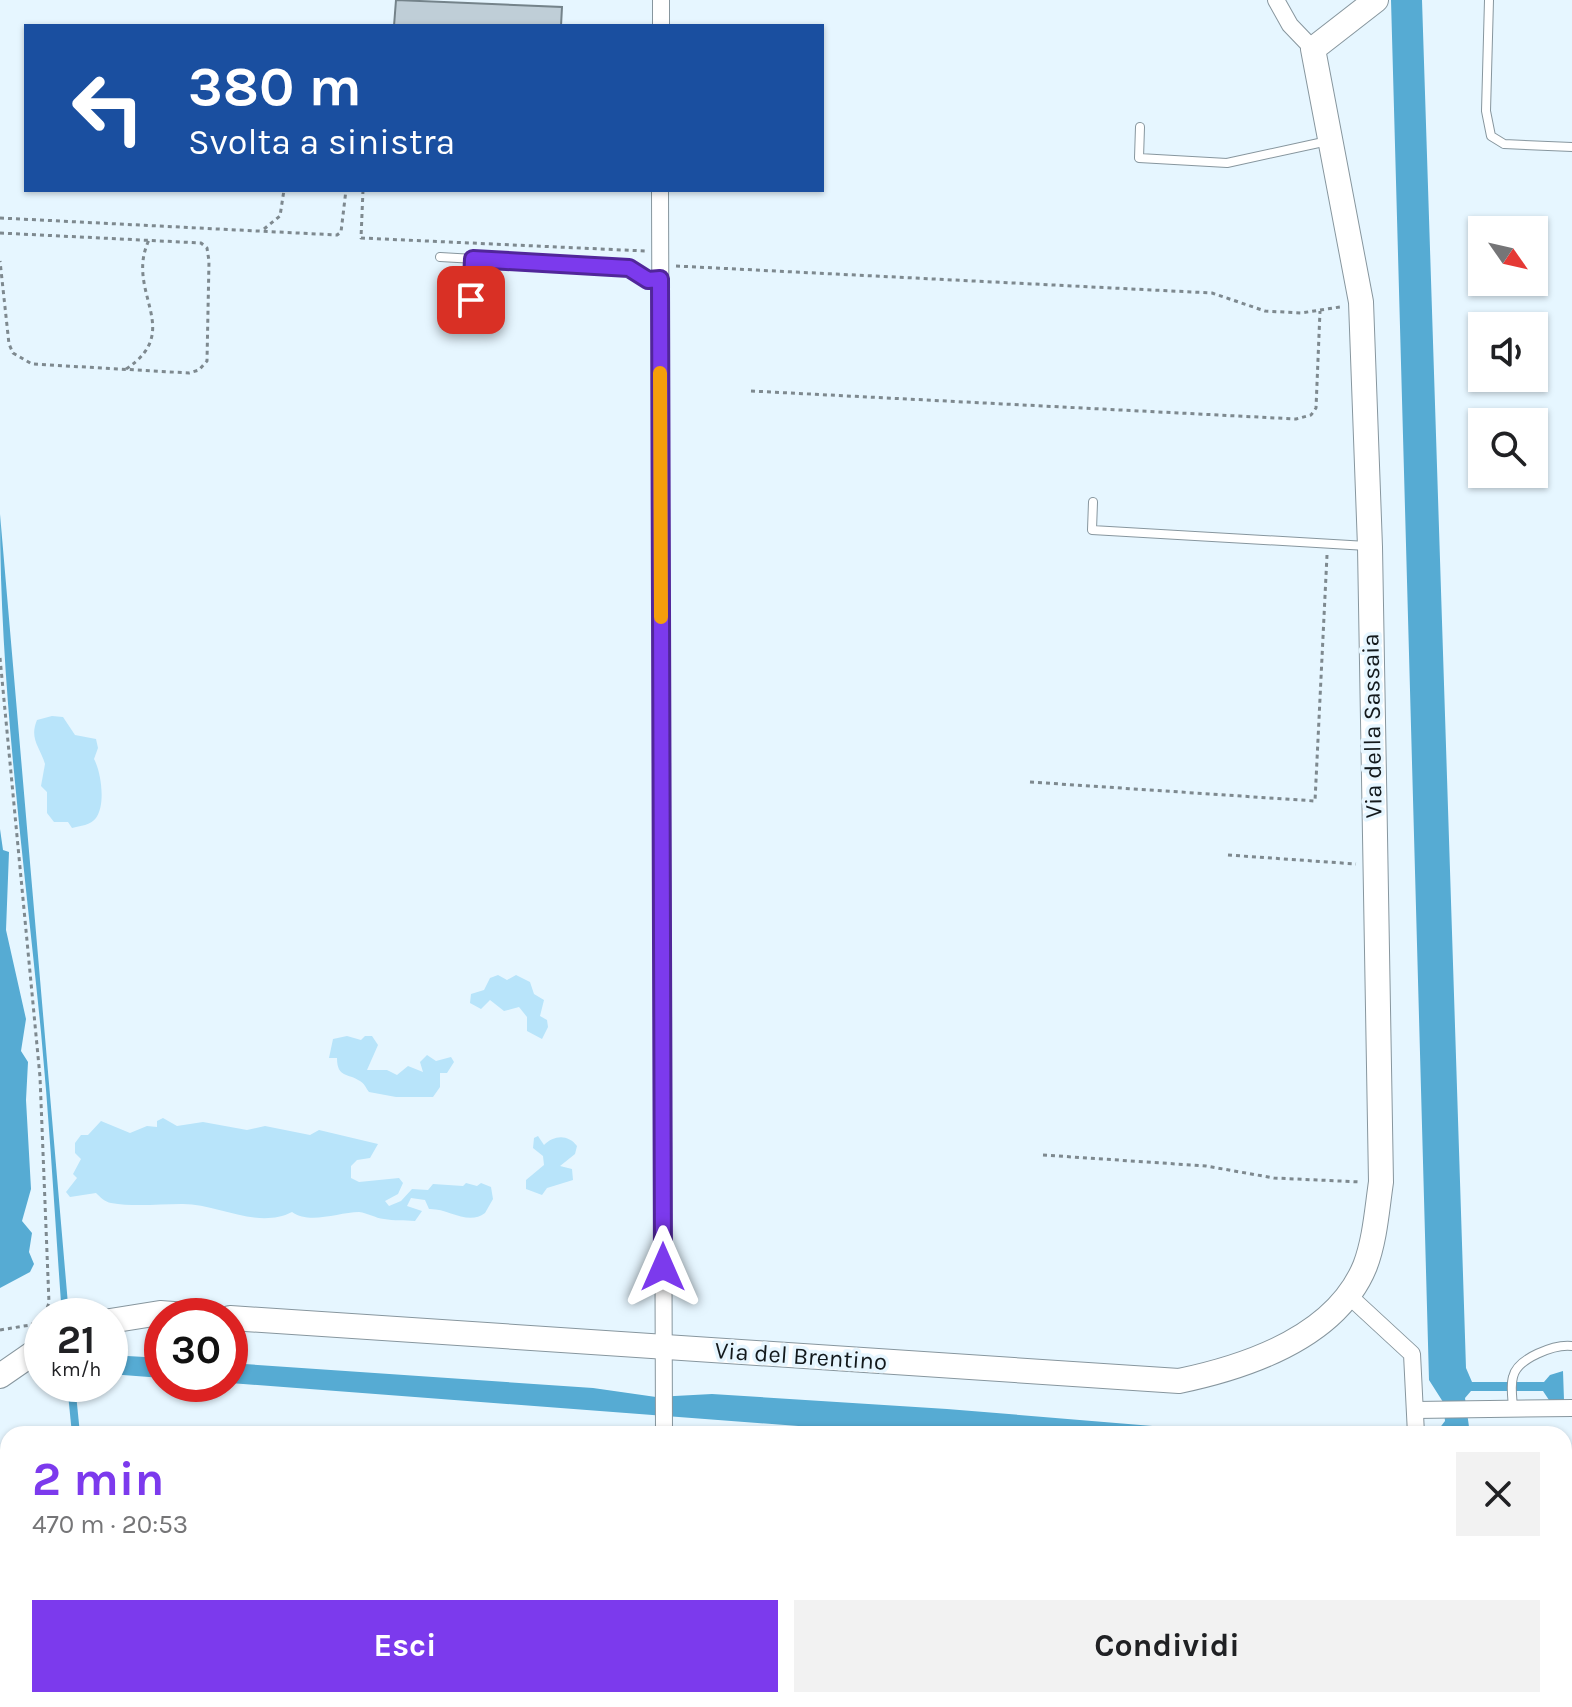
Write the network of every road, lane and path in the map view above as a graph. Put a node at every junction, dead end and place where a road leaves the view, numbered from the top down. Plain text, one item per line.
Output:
1 (661, 0) edge
2 (1276, 0) edge
3 (1489, 0) edge
4 (1370, 4) edge
5 (661, 24) edge
6 (1313, 49) junction
7 (1140, 127) dead end
8 (1332, 140) junction
9 (1572, 147) edge
10 (284, 192) edge
11 (346, 192) edge
12 (363, 192) edge
13 (660, 192) edge
14 (0, 218) edge
15 (260, 231) junction
16 (0, 233) edge
17 (149, 240) junction
18 (440, 257) dead end
19 (473, 259) junction
20 (0, 261) edge
21 (660, 266) junction
22 (1361, 302) junction
23 (1320, 311) junction
24 (471, 323) dead end
25 (126, 369) junction
26 (751, 391) dead end
27 (1093, 502) dead end
28 (1327, 544) junction
29 (1370, 547) junction
30 (0, 658) edge
31 (1030, 782) dead end
32 (1228, 855) dead end
33 (1374, 867) junction
34 (1043, 1155) dead end
35 (1381, 1182) junction
36 (1347, 1294) junction
37 (47, 1298) edge
38 (248, 1319) edge
39 (24, 1326) edge
40 (0, 1330) edge
41 (1572, 1346) edge
42 (664, 1347) junction
43 (24, 1359) edge
44 (0, 1376) edge
45 (1513, 1402) junction
46 (1572, 1408) edge
47 (1415, 1410) junction
48 (664, 1426) edge
49 (1416, 1426) edge

1 - 5 street
2 - 6 street, Via della Sassaia
3 - 9 lane
4 - 6 street
6 - 8 street, Via della Sassaia
7 - 8 lane
8 - 22 street, Via della Sassaia
10 - 15 path
11 - 15 path
12 - 21 path
13 - 21 street
14 - 15 path
16 - 17 path
17 - 25 path
17 - 25 path
18 - 19 lane
19 - 21 lane
19 - 24 lane
20 - 25 path
21 - 23 path
21 - 42 street
22 - 23 path
22 - 29 street, Via della Sassaia
23 - 26 path
27 - 28 lane
28 - 29 lane
28 - 31 path
29 - 33 street, Via della Sassaia
30 - 37 path
32 - 33 path
33 - 35 street, Via della Sassaia
34 - 35 path
35 - 36 street, Via della Sassaia
36 - 42 street, Via del Brentino
36 - 47 street
38 - 42 street, Via del Brentino
39 - 40 path
41 - 45 lane
42 - 48 street
43 - 44 street
45 - 46 street
45 - 47 street
47 - 49 street

